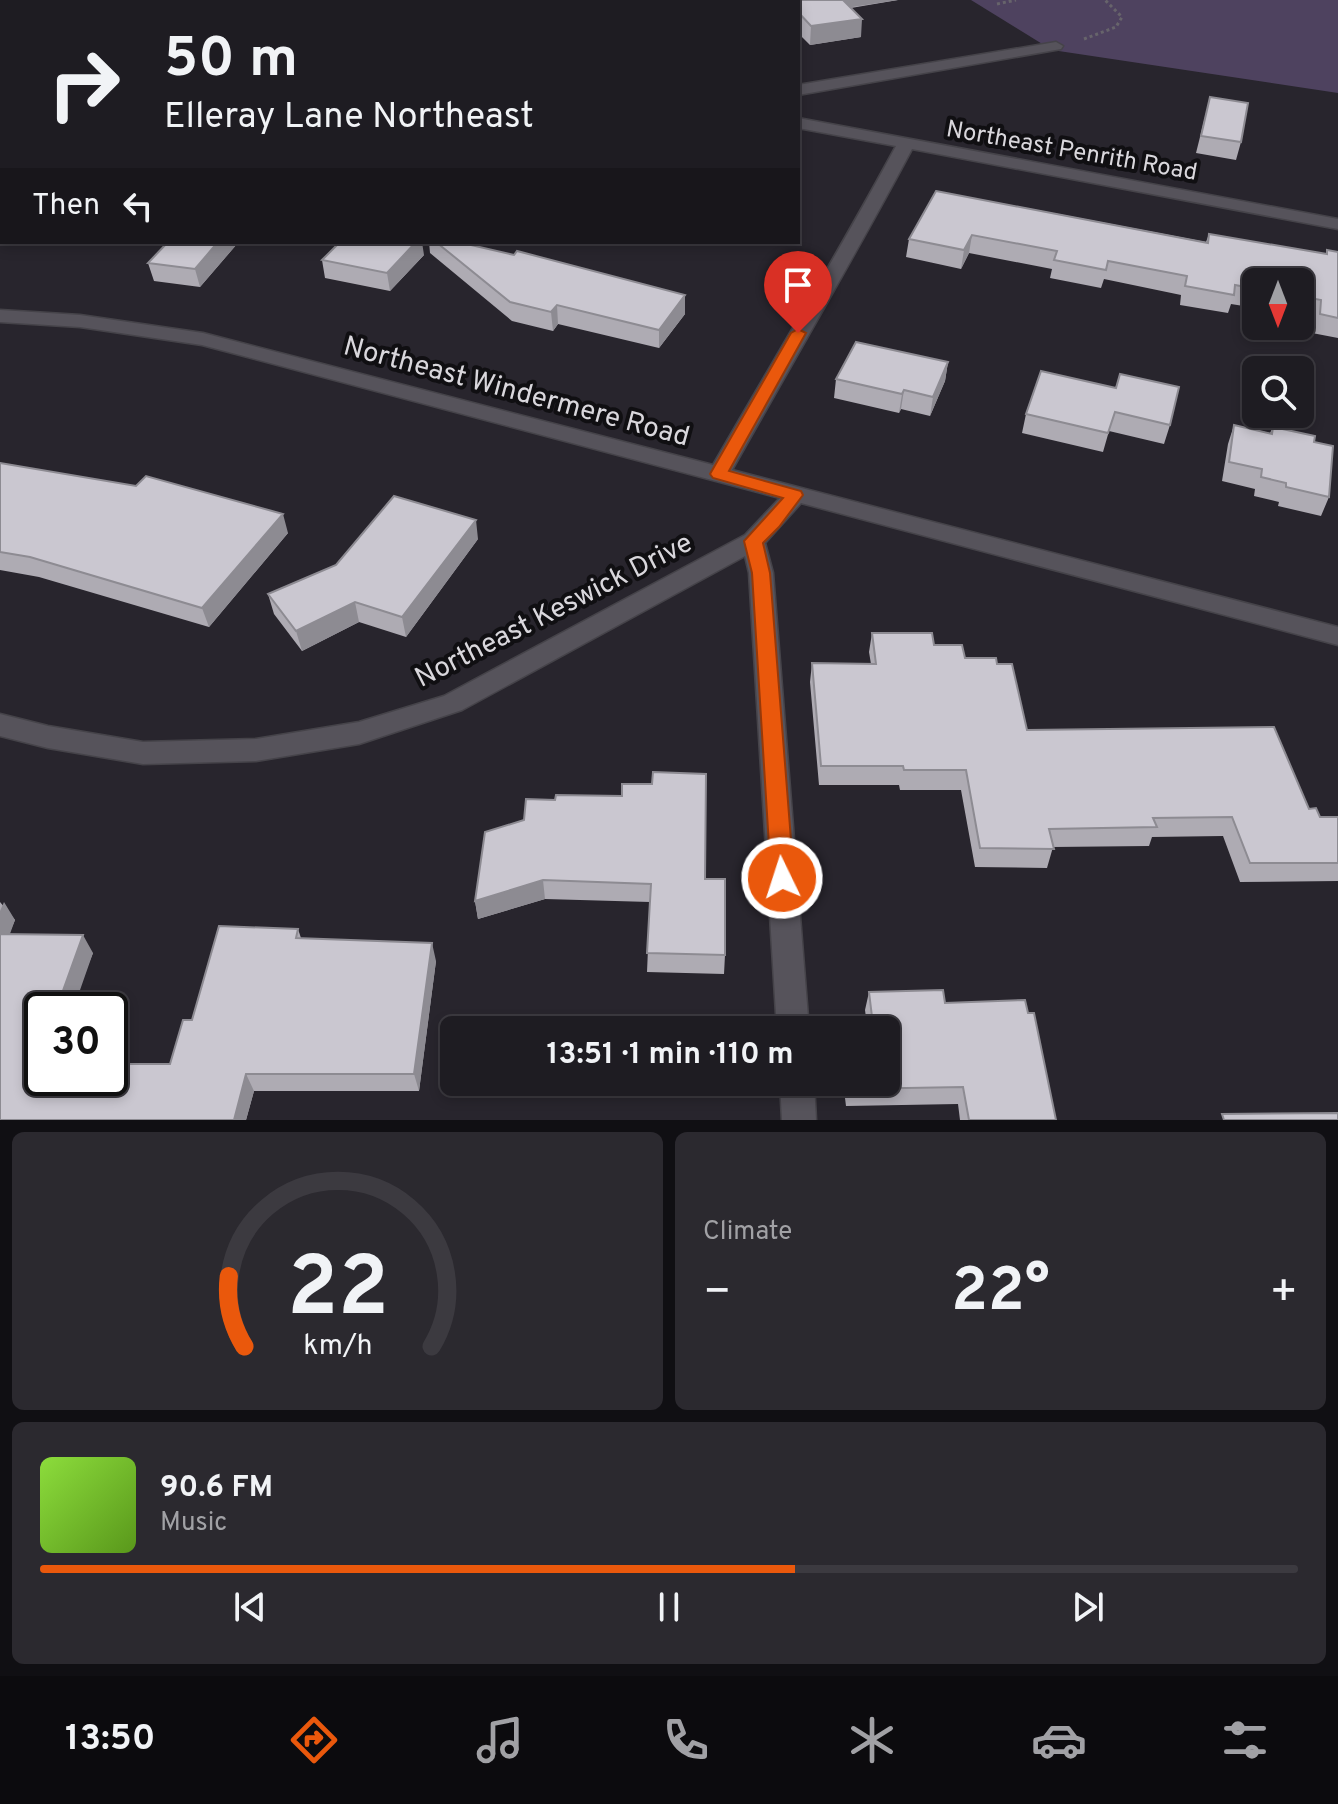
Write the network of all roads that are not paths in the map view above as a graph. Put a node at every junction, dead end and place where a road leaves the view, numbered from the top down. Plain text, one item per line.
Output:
1 (1056, 46) road end
2 (800, 90) edge
3 (800, 123) edge
4 (906, 144) junction
5 (1338, 224) edge
6 (0, 316) edge
7 (719, 474) junction
8 (795, 495) junction
9 (753, 541) junction
10 (1338, 636) edge
11 (0, 725) edge
12 (792, 1016) edge
13 (798, 1096) edge
14 (799, 1120) edge

1 - 2 street
3 - 4 street, Northeast Penrith Road
4 - 5 street, Northeast Penrith Road
4 - 7 street
6 - 7 street, Northeast Windermere Road
7 - 8 street, Northeast Windermere Road
8 - 9 street, Northeast Keswick Drive
8 - 10 street, Northeast Windermere Road
9 - 11 street, Northeast Keswick Drive
9 - 12 street
13 - 14 street

